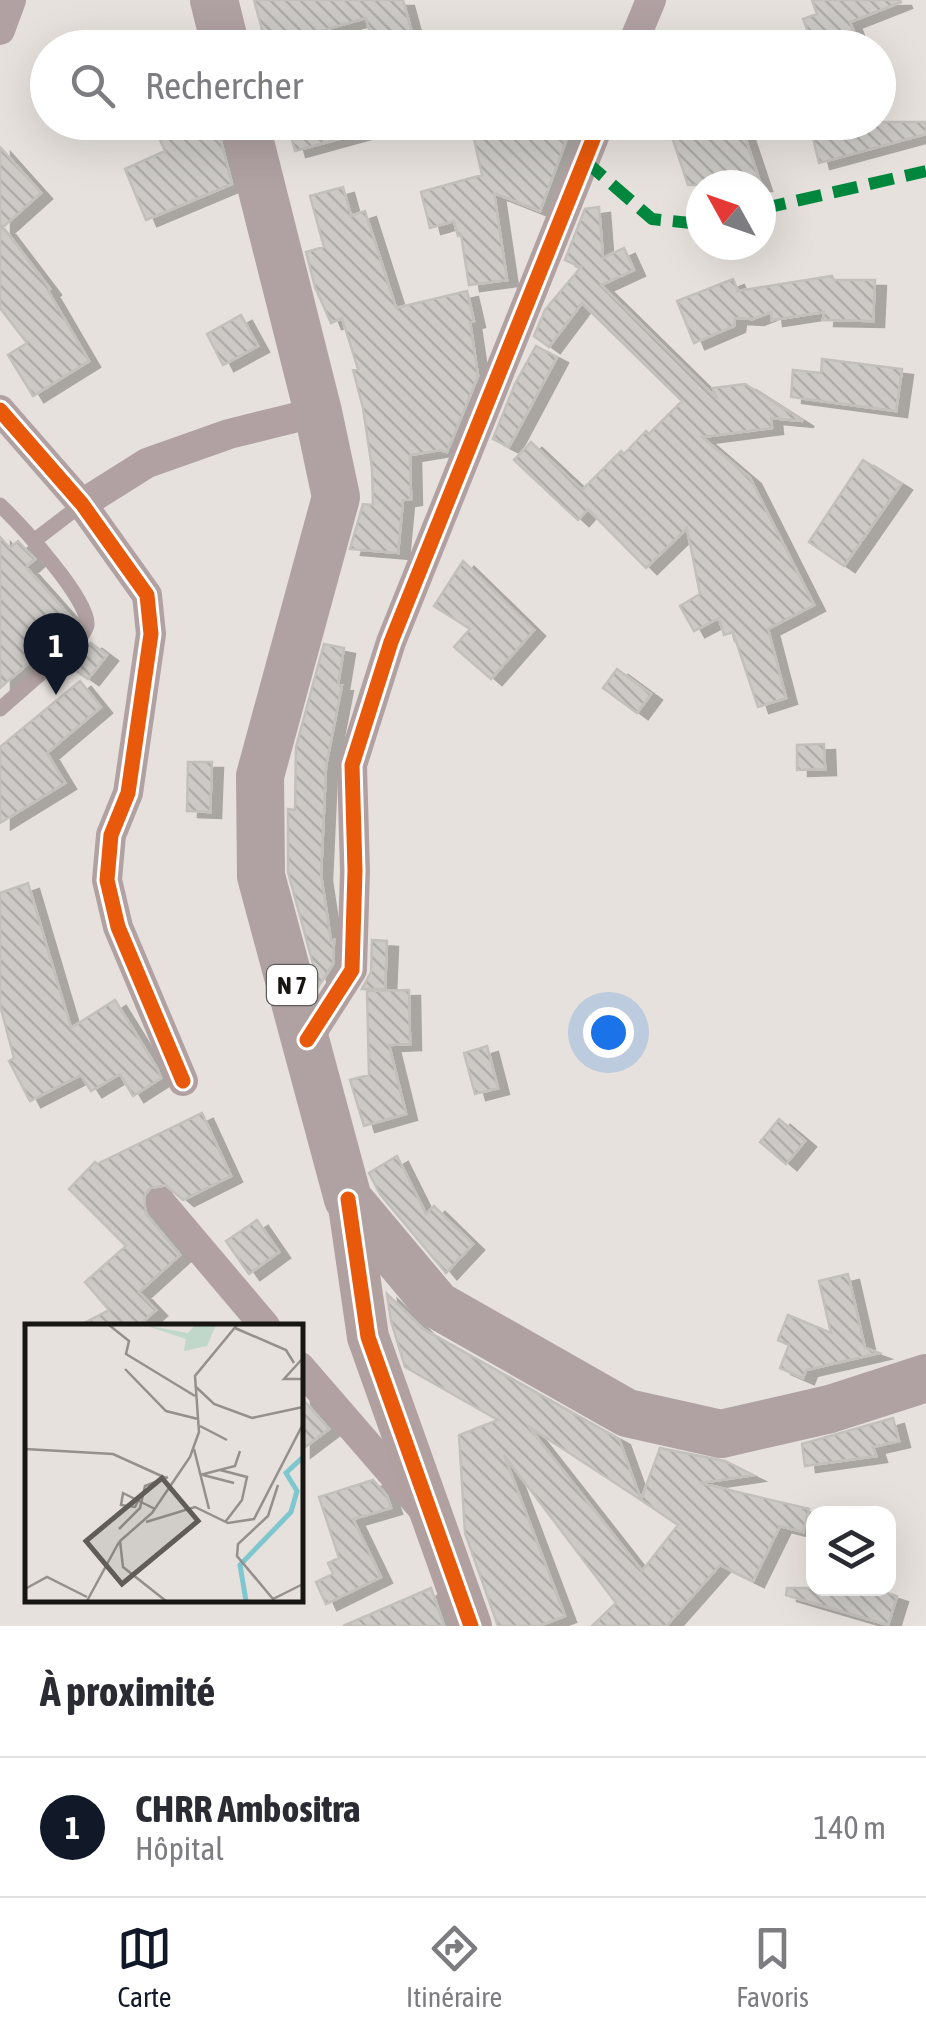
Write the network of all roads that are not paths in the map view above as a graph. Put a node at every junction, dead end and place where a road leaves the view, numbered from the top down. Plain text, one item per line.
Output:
1 (11, 0) edge
2 (214, 0) edge
3 (651, 0) edge
4 (0, 30) edge
5 (222, 30) edge
6 (639, 30) edge
7 (250, 140) edge
8 (593, 140) edge
9 (0, 410) edge
10 (318, 412) junction
11 (82, 504) junction
12 (0, 505) edge
13 (35, 540) junction
14 (0, 709) edge
15 (308, 1040) junction
16 (183, 1081) dead end
17 (348, 1200) junction
18 (162, 1202) dead end
19 (263, 1324) edge
20 (302, 1369) edge
21 (926, 1378) edge
22 (430, 1518) junction
23 (471, 1626) edge

1 - 4 street
2 - 5 main road
3 - 6 street
7 - 10 main road, N 7
8 - 15 street
9 - 11 street
10 - 11 street
10 - 15 main road, N 7
11 - 13 lane
11 - 16 street
12 - 13 lane
13 - 14 lane
15 - 17 main road, N 7
17 - 21 main road, N 7
17 - 22 street
18 - 19 street
20 - 22 street
22 - 23 street

